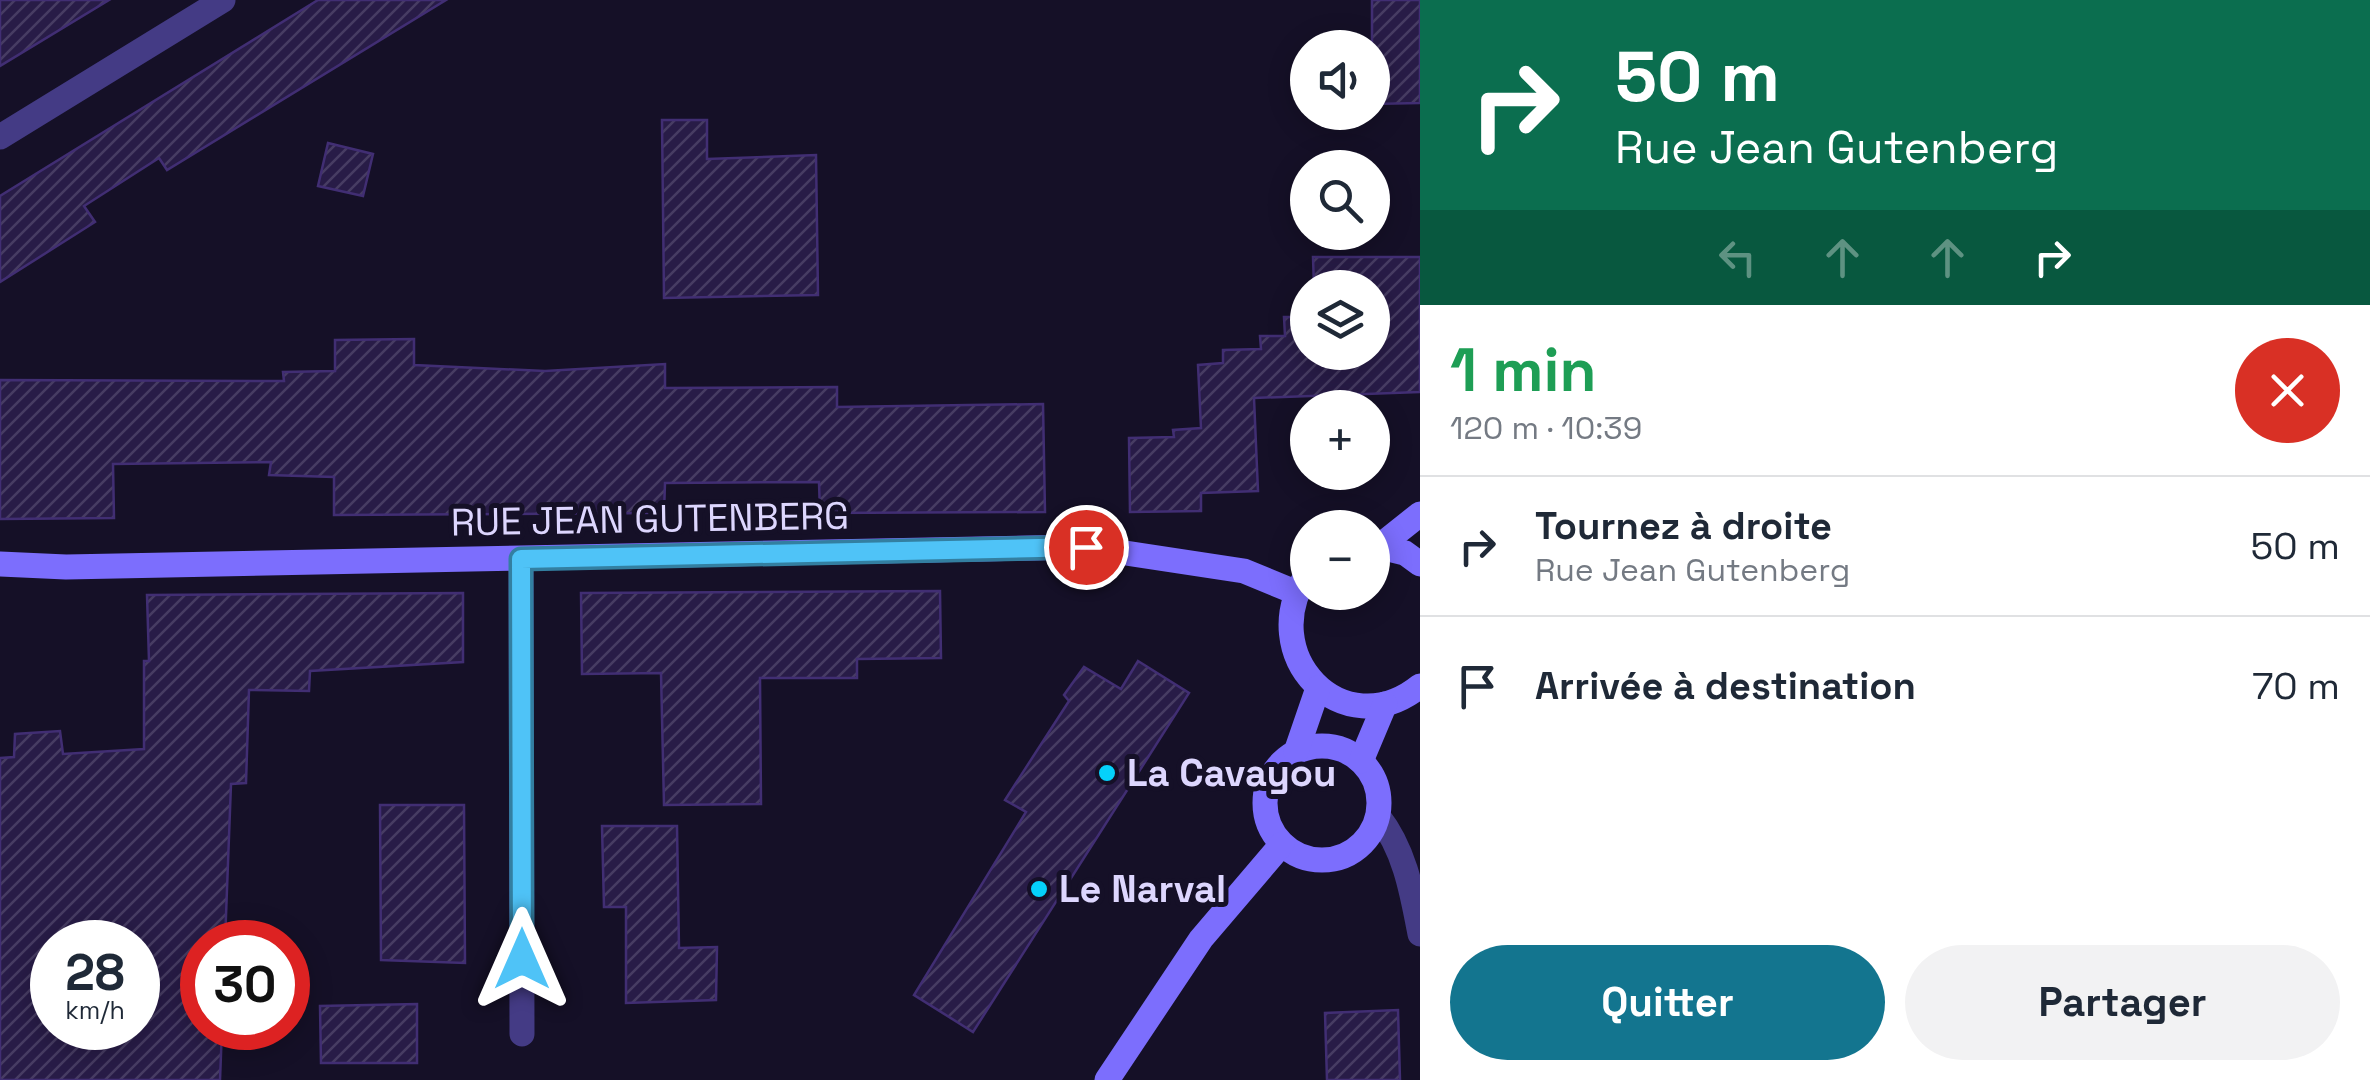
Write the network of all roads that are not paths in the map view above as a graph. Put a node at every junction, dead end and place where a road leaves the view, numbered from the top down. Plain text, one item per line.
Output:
1 (223, 0) edge
2 (0, 137) edge
3 (1420, 514) edge
4 (1390, 536) edge
5 (1390, 551) edge
6 (521, 559) junction
7 (0, 564) edge
8 (1420, 564) edge
9 (1290, 580) edge
10 (1291, 610) edge
11 (1420, 686) edge
12 (1318, 688) junction
13 (1386, 704) junction
14 (1296, 752) junction
15 (1362, 762) junction
16 (1378, 816) junction
17 (1282, 844) junction
18 (1420, 934) edge
19 (522, 1034) dead end
20 (1108, 1080) edge

1 - 2 street
3 - 4 main road
5 - 8 main road
6 - 7 main road, RUE JEAN GUTENBERG
6 - 9 main road, RUE JEAN GUTENBERG
6 - 19 street
10 - 12 main road
11 - 13 main road
12 - 13 main road
12 - 14 main road
13 - 15 main road
14 - 15 main road
14 - 17 main road
15 - 16 main road
16 - 17 main road
16 - 18 street
17 - 20 main road

